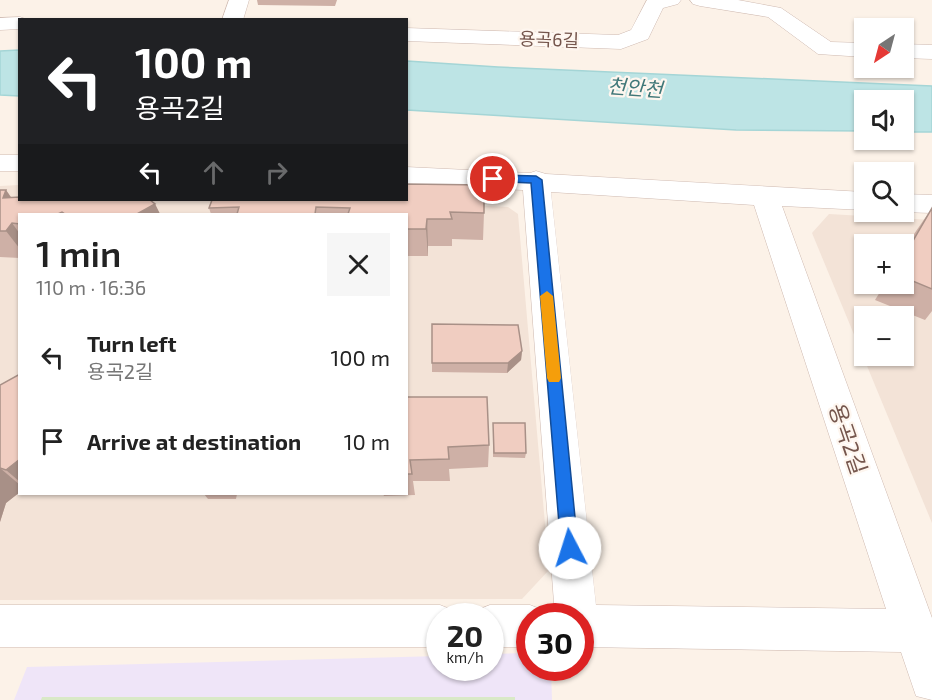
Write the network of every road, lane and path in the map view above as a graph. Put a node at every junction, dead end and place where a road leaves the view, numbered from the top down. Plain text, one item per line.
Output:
1 (239, 0) edge
2 (671, 0) edge
3 (700, 0) edge
4 (233, 18) edge
5 (18, 23) edge
6 (0, 24) edge
7 (408, 34) edge
8 (854, 50) edge
9 (914, 51) edge
10 (932, 52) edge
11 (0, 163) edge
12 (18, 163) edge
13 (408, 176) edge
14 (536, 180) junction
15 (765, 197) junction
16 (854, 201) edge
17 (914, 203) edge
18 (932, 204) edge
19 (575, 603) edge
20 (0, 626) edge
21 (426, 626) edge
22 (594, 626) edge
23 (915, 631) junction
24 (932, 680) edge

1 - 4 street
2 - 7 street, 용곡6길
3 - 8 street
5 - 6 street
9 - 10 street
11 - 12 street
13 - 14 street
14 - 15 street
14 - 19 street
15 - 16 street
15 - 23 street, 용곡2길
17 - 18 street
20 - 21 street
22 - 23 street
23 - 24 street, 용곡2길

